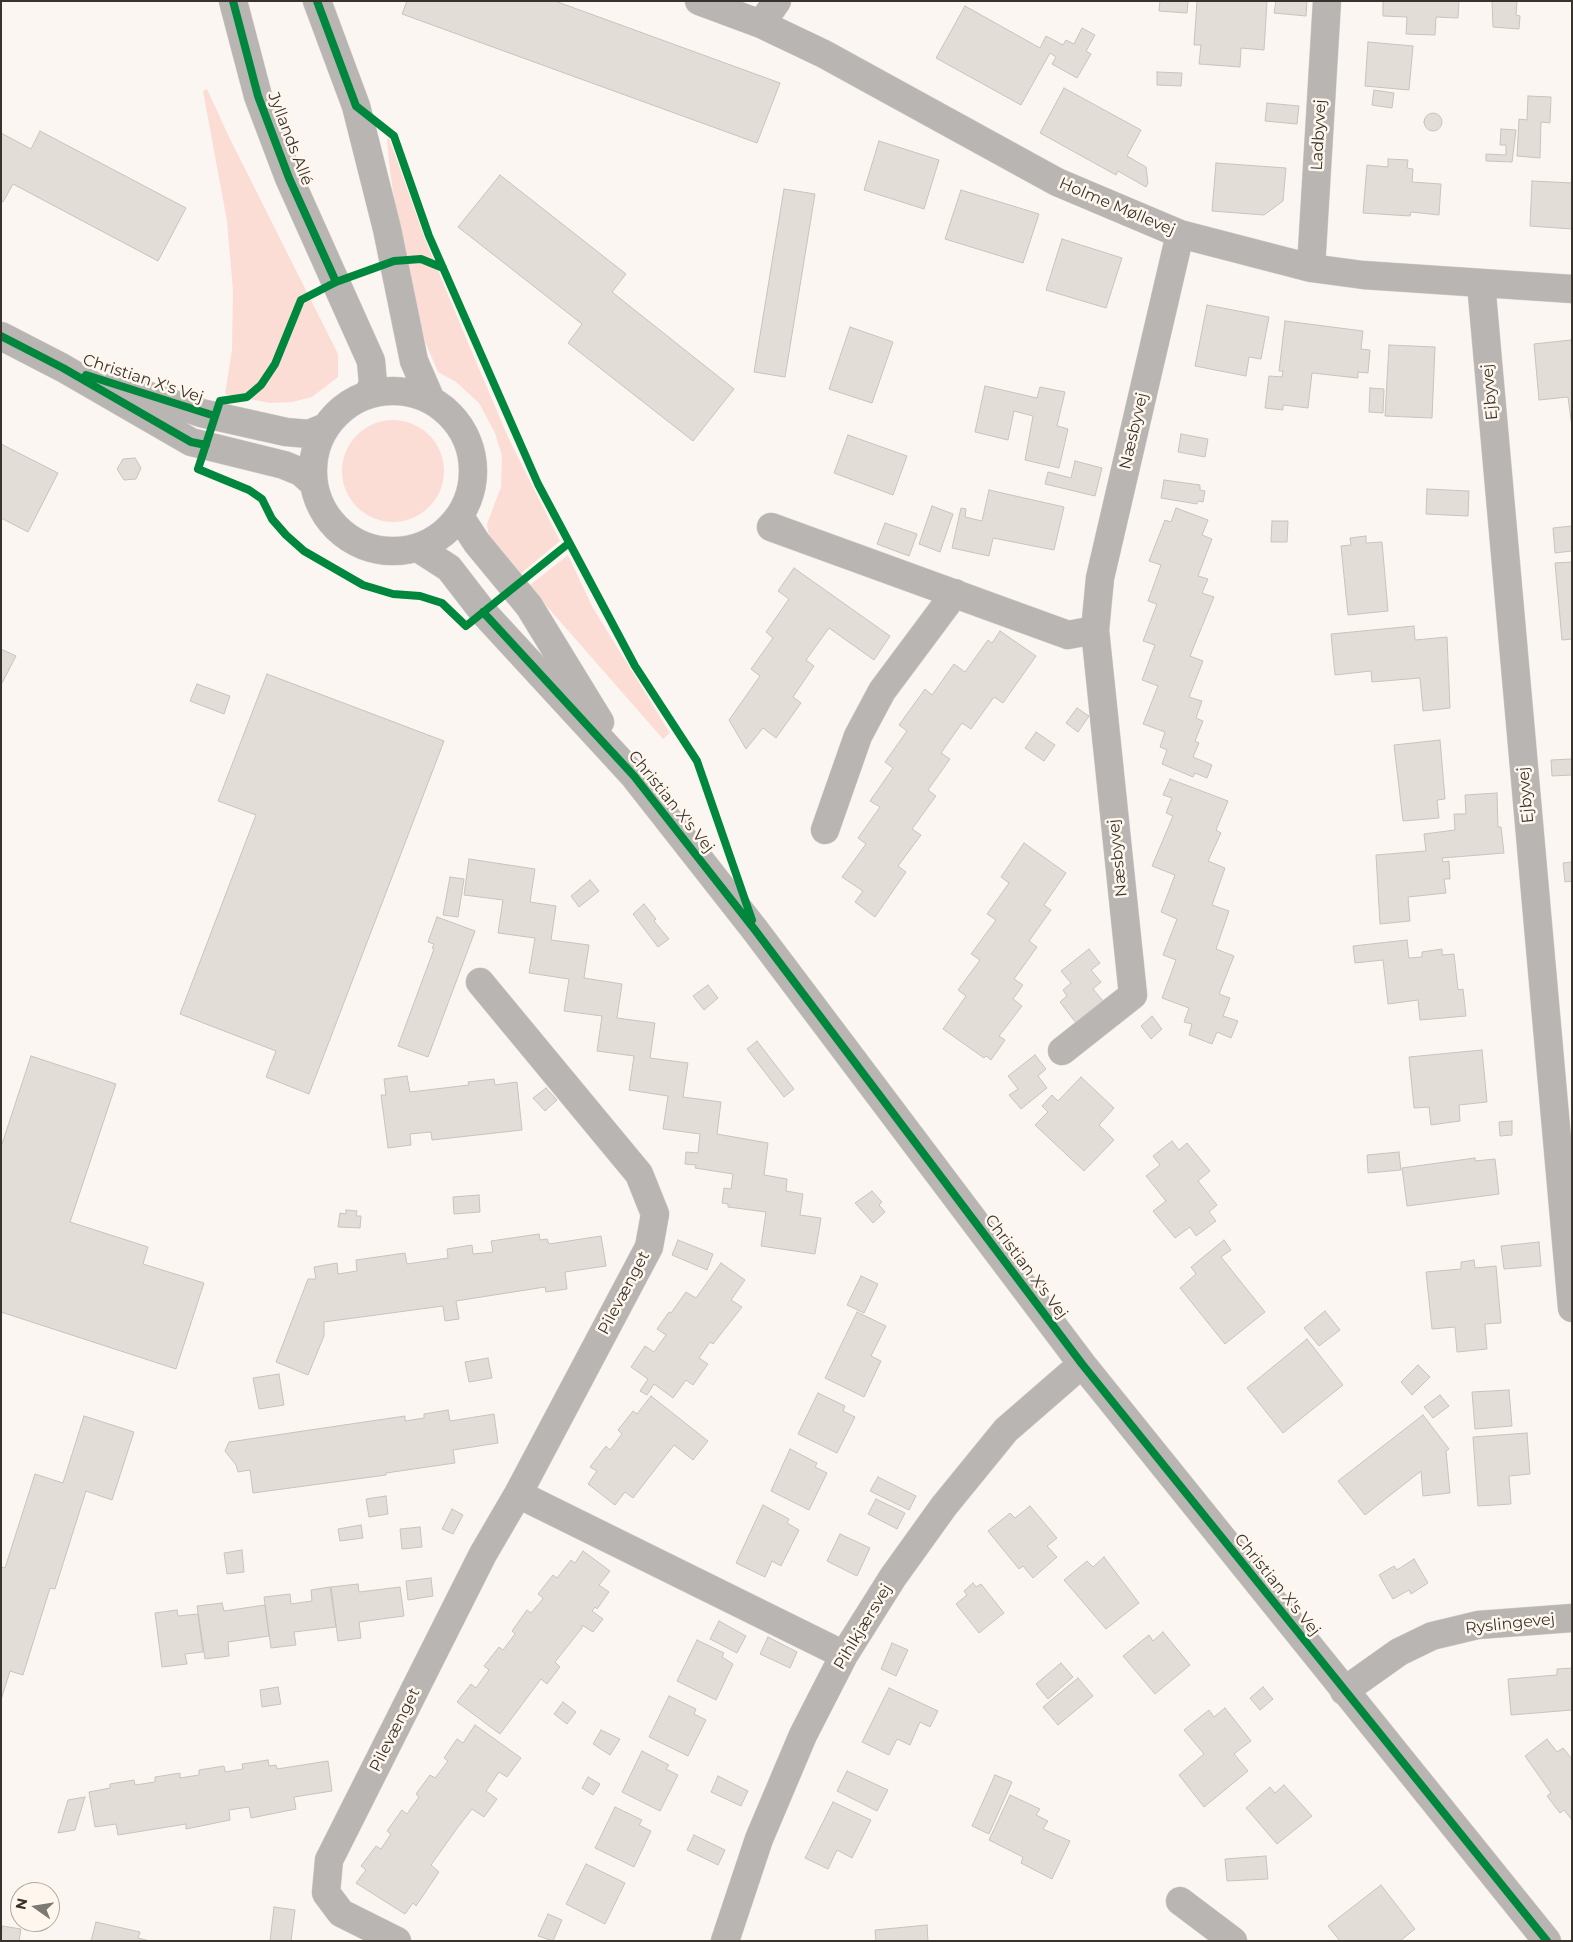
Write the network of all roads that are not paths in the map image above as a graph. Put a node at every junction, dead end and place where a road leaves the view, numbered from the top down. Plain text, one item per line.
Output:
1 (233, 1) edge
2 (317, 1) edge
3 (699, 1) edge
4 (777, 1) edge
5 (1326, 1) edge
6 (761, 24) junction
7 (1180, 234) junction
8 (1311, 268) junction
9 (1481, 283) junction
10 (1572, 289) edge
11 (1, 336) edge
12 (62, 368) junction
13 (368, 394) junction
14 (431, 400) junction
15 (326, 427) junction
16 (313, 483) junction
17 (460, 517) junction
18 (771, 527) dead end
19 (418, 548) junction
20 (955, 593) junction
21 (1095, 630) junction
22 (634, 776) junction
23 (825, 830) dead end
24 (480, 982) dead end
25 (1062, 1051) dead end
26 (1572, 1308) edge
27 (1082, 1364) junction
28 (518, 1494) junction
29 (1572, 1618) edge
30 (844, 1654) junction
31 (1344, 1691) junction
32 (1180, 1900) dead end
33 (397, 1941) edge
34 (725, 1941) edge
35 (1233, 1941) edge
36 (1547, 1941) edge

1 - 13 street, Jyllands Allé
2 - 14 street
3 - 6 street, Holme Møllevej
4 - 6 street
5 - 8 street, Ladbyvej
6 - 7 street, Holme Møllevej
7 - 8 street, Holme Møllevej
7 - 21 street, Næsbyvej
8 - 9 street, Holme Møllevej
9 - 10 street, Holme Møllevej
9 - 26 street, Ejbyvej
11 - 12 street, Christian X's Vej
12 - 15 street, Christian X's Vej
12 - 16 street, Christian X's Vej
13 - 14 street
13 - 15 street
14 - 17 street
15 - 16 street
16 - 19 street
17 - 19 street
17 - 22 street, Christian X's Vej
18 - 20 street
19 - 22 street, Christian X's Vej
20 - 21 street
20 - 23 street
21 - 25 street, Næsbyvej
22 - 27 street, Christian X's Vej
24 - 28 street, Pilevænget
27 - 30 street, Pihlkjærsvej
27 - 31 street, Christian X's Vej
28 - 30 street
28 - 33 street, Pilevænget
29 - 31 street, Ryslingevej
30 - 34 street, Pihlkjærsvej
31 - 36 street, Christian X's Vej
32 - 35 street

